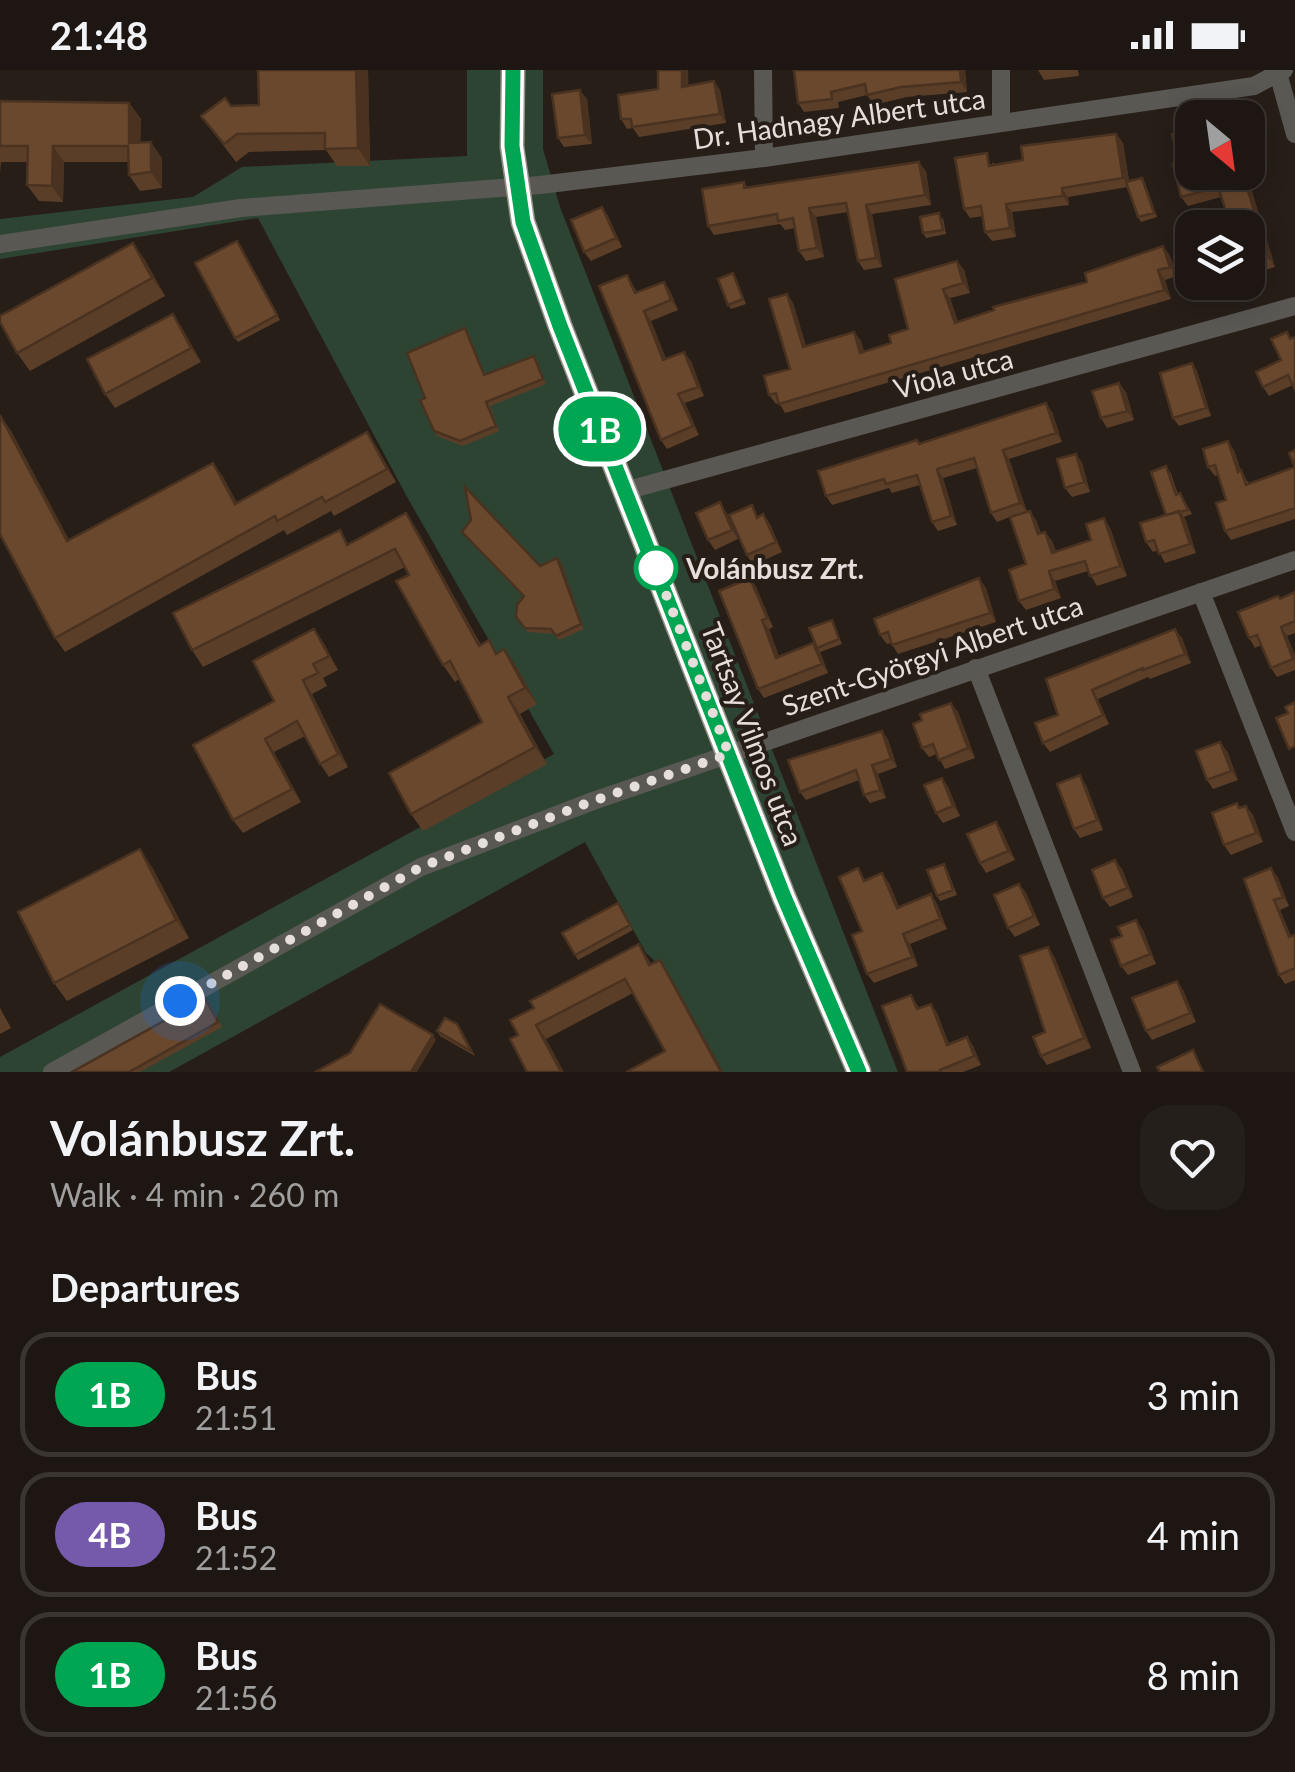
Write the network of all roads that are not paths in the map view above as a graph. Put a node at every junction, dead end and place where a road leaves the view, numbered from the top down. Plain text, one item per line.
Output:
1 (513, 70) edge
2 (764, 70) edge
3 (1001, 70) edge
4 (1281, 72) edge
5 (1253, 78) edge
6 (1001, 123) junction
7 (1295, 134) edge
8 (764, 158) junction
9 (516, 187) junction
10 (0, 244) edge
11 (1295, 306) edge
12 (625, 491) junction
13 (1295, 560) edge
14 (1201, 592) junction
15 (976, 668) junction
16 (729, 754) junction
17 (1295, 832) edge
18 (52, 1072) edge
19 (859, 1072) edge
20 (1132, 1072) edge

1 - 9 main road, Tartsay Vilmos utca
2 - 8 street
3 - 6 street
4 - 5 street, Dr. Hadnagy Albert utca
4 - 7 street
5 - 6 street, Dr. Hadnagy Albert utca
6 - 8 street, Dr. Hadnagy Albert utca
8 - 9 street, Dr. Hadnagy Albert utca
9 - 10 street, Dr. Hadnagy Albert utca
9 - 12 main road, Tartsay Vilmos utca
11 - 12 street, Viola utca
12 - 16 main road, Tartsay Vilmos utca
13 - 14 street, Szent-Györgyi Albert utca
14 - 15 street, Szent-Györgyi Albert utca
14 - 17 street
15 - 16 street, Szent-Györgyi Albert utca
15 - 20 street
16 - 18 street, Szent-Györgyi Albert utca
16 - 19 main road, Tartsay Vilmos utca

